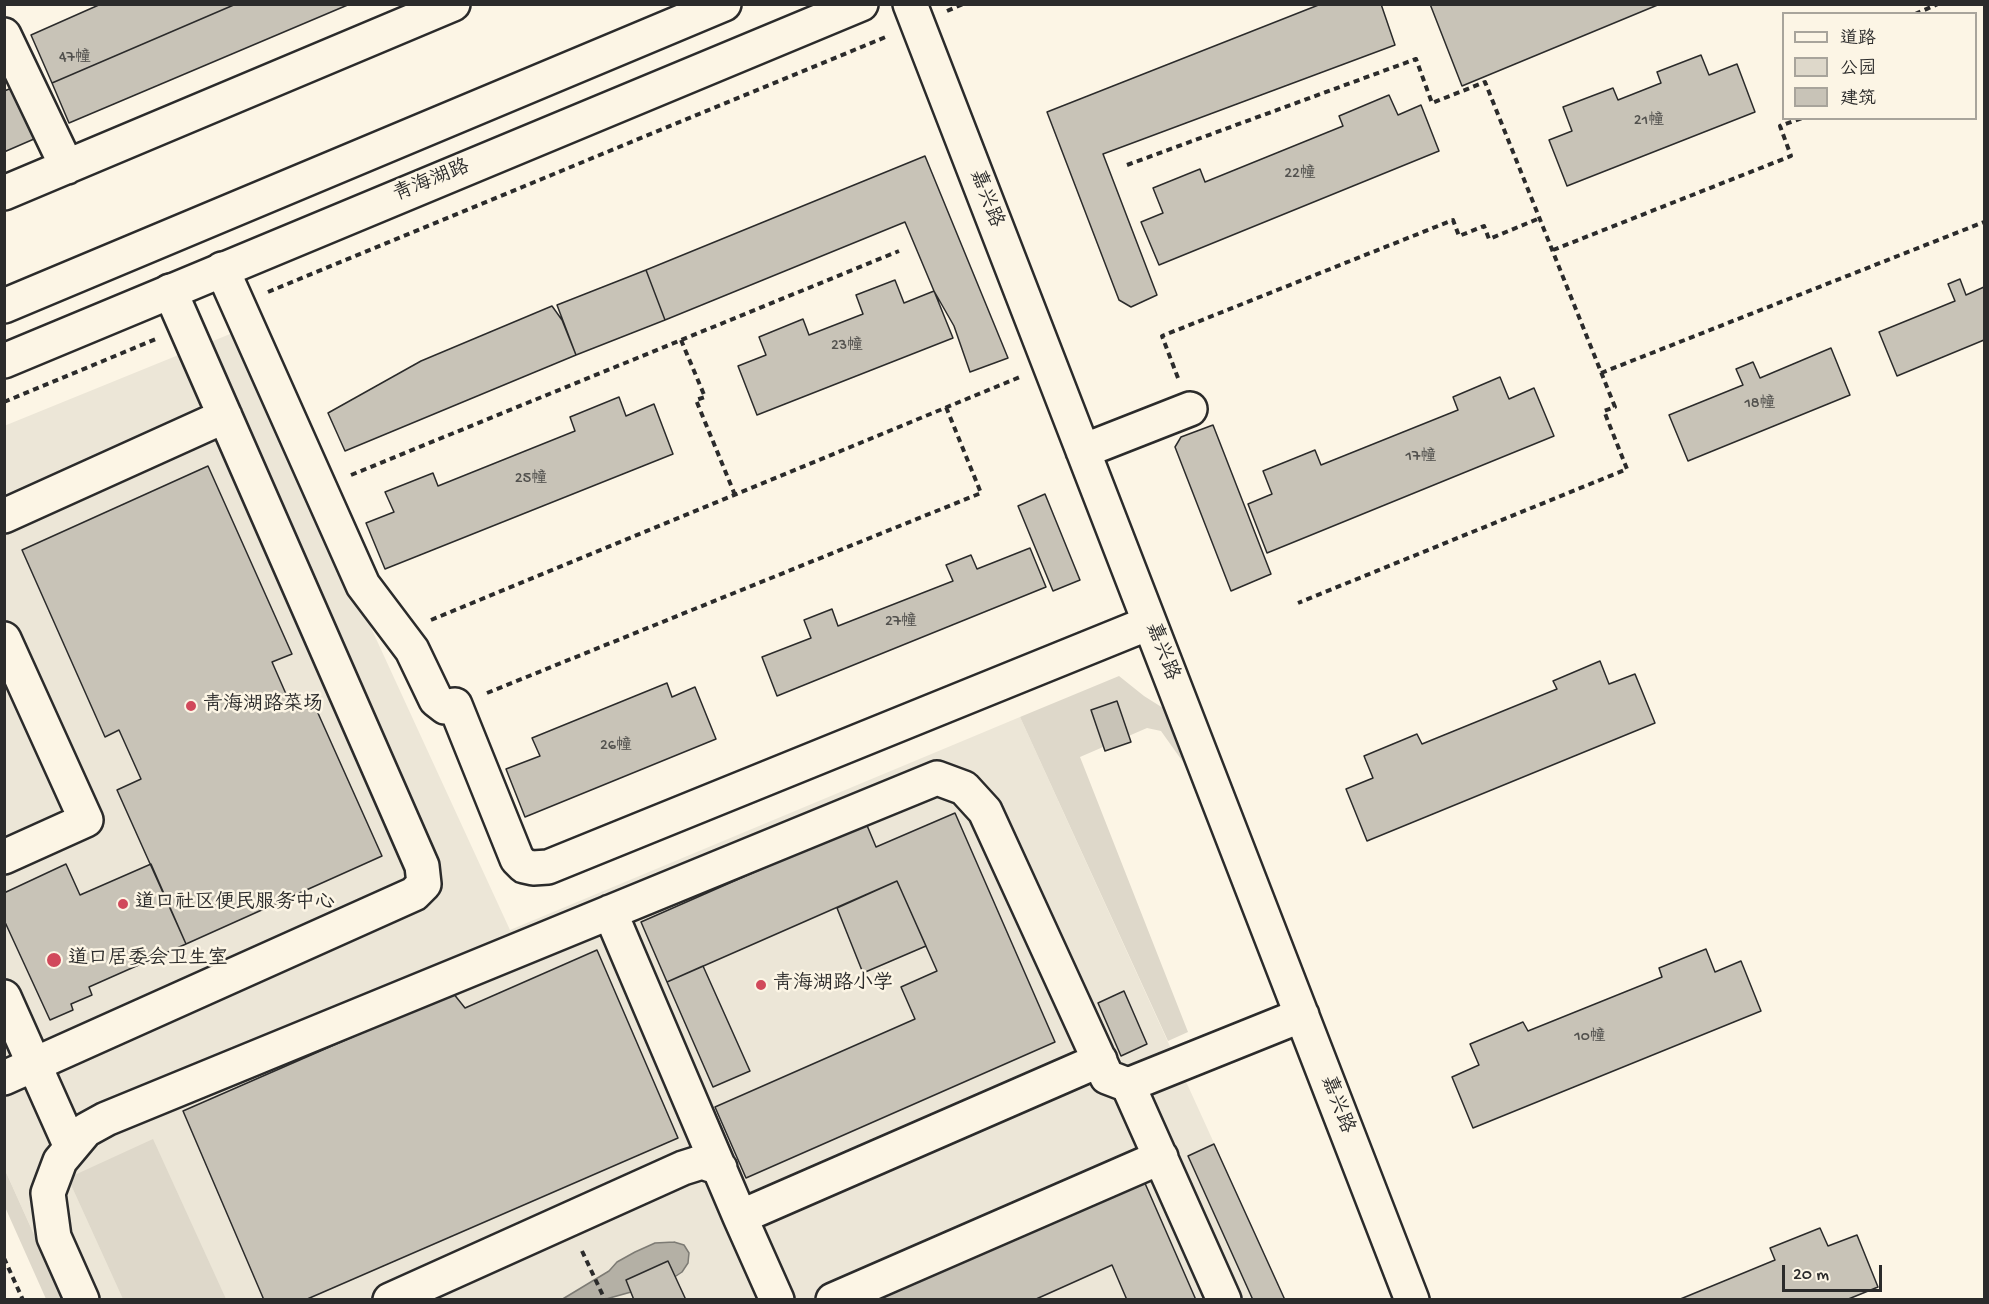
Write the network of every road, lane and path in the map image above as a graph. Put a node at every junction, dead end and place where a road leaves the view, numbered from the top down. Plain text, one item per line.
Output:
1 (453, 4) edge
2 (724, 4) edge
3 (861, 4) edge
4 (963, 4) edge
5 (1938, 4) edge
6 (1920, 12) edge
7 (913, 14) edge
8 (4, 35) edge
9 (1796, 120) edge
10 (1127, 165) dead end
11 (67, 167) junction
12 (4, 193) edge
13 (1540, 218) junction
14 (1984, 222) edge
15 (1553, 250) junction
16 (899, 251) dead end
17 (222, 269) junction
18 (170, 291) junction
19 (237, 305) junction
20 (4, 306) edge
21 (186, 327) junction
22 (681, 340) junction
23 (4, 361) edge
24 (1049, 365) junction
25 (1601, 373) junction
26 (4, 402) edge
27 (946, 407) junction
28 (1190, 410) joint
29 (225, 416) junction
30 (1083, 452) junction
31 (320, 488) junction
32 (735, 495) junction
33 (4, 516) edge
34 (1298, 603) dead end
35 (1149, 622) junction
36 (400, 633) junction
37 (4, 639) edge
38 (456, 705) junction
39 (4, 857) edge
40 (610, 912) junction
41 (4, 997) edge
42 (1302, 1015) junction
43 (1100, 1060) junction
44 (19, 1071) edge
45 (1128, 1085) junction
46 (71, 1147) junction
47 (1161, 1157) junction
48 (720, 1168) junction
49 (740, 1217) junction
50 (4, 1258) edge
51 (587, 1262) dead end
52 (23, 1299) edge
53 (82, 1299) edge
54 (390, 1299) edge
55 (605, 1299) edge
56 (777, 1299) edge
57 (833, 1299) edge
58 (1224, 1299) edge
59 (1412, 1299) edge

1 - 11 main road
2 - 20 main road
3 - 17 main road, 青海湖路
4 - 7 path
5 - 6 path
7 - 19 path
7 - 24 main road, 嘉兴路
8 - 11 main road
9 - 15 path
10 - 13 path
11 - 12 main road
13 - 15 path
13 - 28 path
14 - 25 path
15 - 25 path
16 - 22 path
17 - 18 main road, 青海湖路
17 - 19 main road
18 - 21 main road
18 - 23 main road, 青海湖路
19 - 31 main road
21 - 26 path
21 - 29 main road
22 - 31 path
22 - 32 path
24 - 27 path
24 - 30 main road, 嘉兴路
25 - 34 path
27 - 32 path
27 - 38 path
28 - 30 main road
29 - 33 main road
29 - 44 main road
30 - 35 main road, 嘉兴路
31 - 36 main road
32 - 36 path
35 - 38 main road
35 - 42 main road, 嘉兴路
36 - 38 main road
37 - 39 main road
40 - 43 main road
40 - 46 main road
40 - 48 main road
41 - 44 main road
42 - 45 main road
42 - 59 main road, 嘉兴路
43 - 45 main road
43 - 49 main road
44 - 46 main road
45 - 47 main road
46 - 53 main road
47 - 57 main road
47 - 58 main road
48 - 49 main road
48 - 54 main road
49 - 56 main road
50 - 52 path
51 - 55 path

